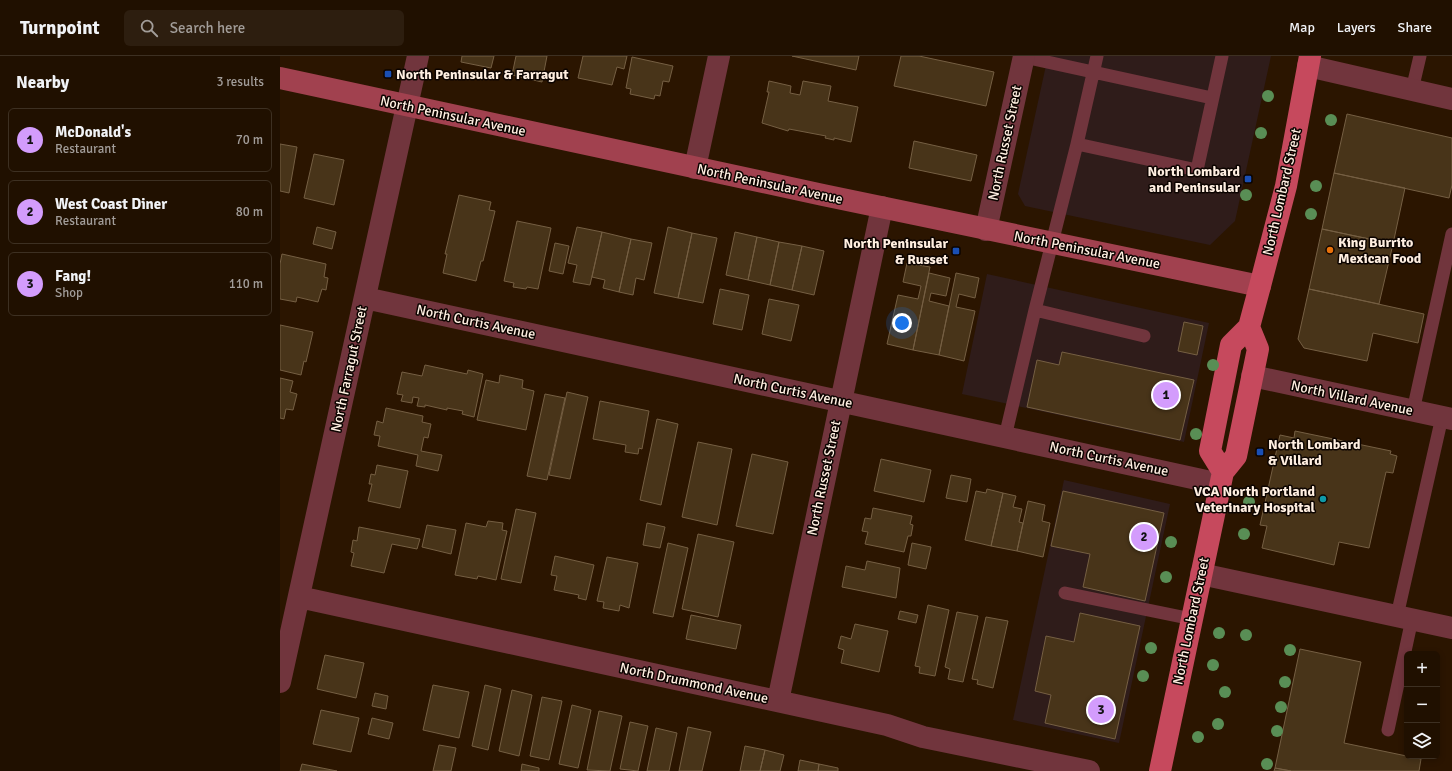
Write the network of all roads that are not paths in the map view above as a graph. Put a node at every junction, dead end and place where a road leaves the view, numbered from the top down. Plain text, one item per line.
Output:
1 (418, 56) edge
2 (720, 56) edge
3 (1097, 56) edge
4 (1222, 56) edge
5 (1420, 56) edge
6 (1024, 57) edge
7 (1309, 61) edge
8 (1093, 72) junction
9 (280, 78) edge
10 (1412, 90) junction
11 (1212, 98) junction
12 (1452, 99) edge
13 (407, 106) junction
14 (1078, 144) junction
15 (695, 168) junction
16 (882, 207) junction
17 (986, 230) junction
18 (1452, 234) edge
19 (1053, 244) junction
20 (1260, 286) junction
21 (365, 298) junction
22 (1035, 310) junction
23 (1249, 327) junction
24 (1144, 336) dead end
25 (1252, 376) junction
26 (840, 402) junction
27 (1413, 411) junction
28 (1447, 418) edge
29 (1005, 437) junction
30 (1221, 478) junction
31 (1201, 574) junction
32 (1065, 593) dead end
33 (299, 597) junction
34 (1405, 618) junction
35 (1192, 619) junction
36 (1452, 628) edge
37 (280, 682) edge
38 (778, 701) junction
39 (1388, 730) dead end
40 (1089, 771) edge
41 (1160, 771) edge

1 - 13 street, North Farragut Street
2 - 15 street
3 - 8 lane
4 - 11 lane
5 - 10 lane
6 - 8 lane
6 - 17 street, North Russet Street
7 - 10 street
7 - 20 main road, North Lombard Street
8 - 11 lane
8 - 14 lane
9 - 13 street, North Peninsular Avenue
10 - 12 street
11 - 14 lane
13 - 15 street, North Peninsular Avenue
13 - 21 street, North Farragut Street
14 - 19 lane
15 - 16 street, North Peninsular Avenue
16 - 17 street, North Peninsular Avenue
16 - 26 street, North Russet Street
17 - 19 street, North Peninsular Avenue
18 - 27 lane
19 - 20 street, North Peninsular Avenue
19 - 22 lane
20 - 23 main road, North Lombard Street
21 - 26 street, North Curtis Avenue
21 - 33 street, North Farragut Street
22 - 24 lane
22 - 29 lane
23 - 25 main road, North Lombard Street
23 - 30 main road, North Lombard Street
25 - 27 street, North Villard Avenue
25 - 30 main road, North Lombard Street
26 - 29 street, North Curtis Avenue
26 - 38 street, North Russet Street
27 - 28 street, North Villard Avenue
28 - 34 lane
29 - 30 street, North Curtis Avenue
30 - 31 main road, North Lombard Street
31 - 34 street
31 - 35 main road, North Lombard Street
32 - 35 lane
33 - 37 street, North Farragut Street
33 - 38 street, North Drummond Avenue
34 - 36 street
34 - 39 lane
35 - 41 main road, North Lombard Street
38 - 40 street, North Drummond Avenue

